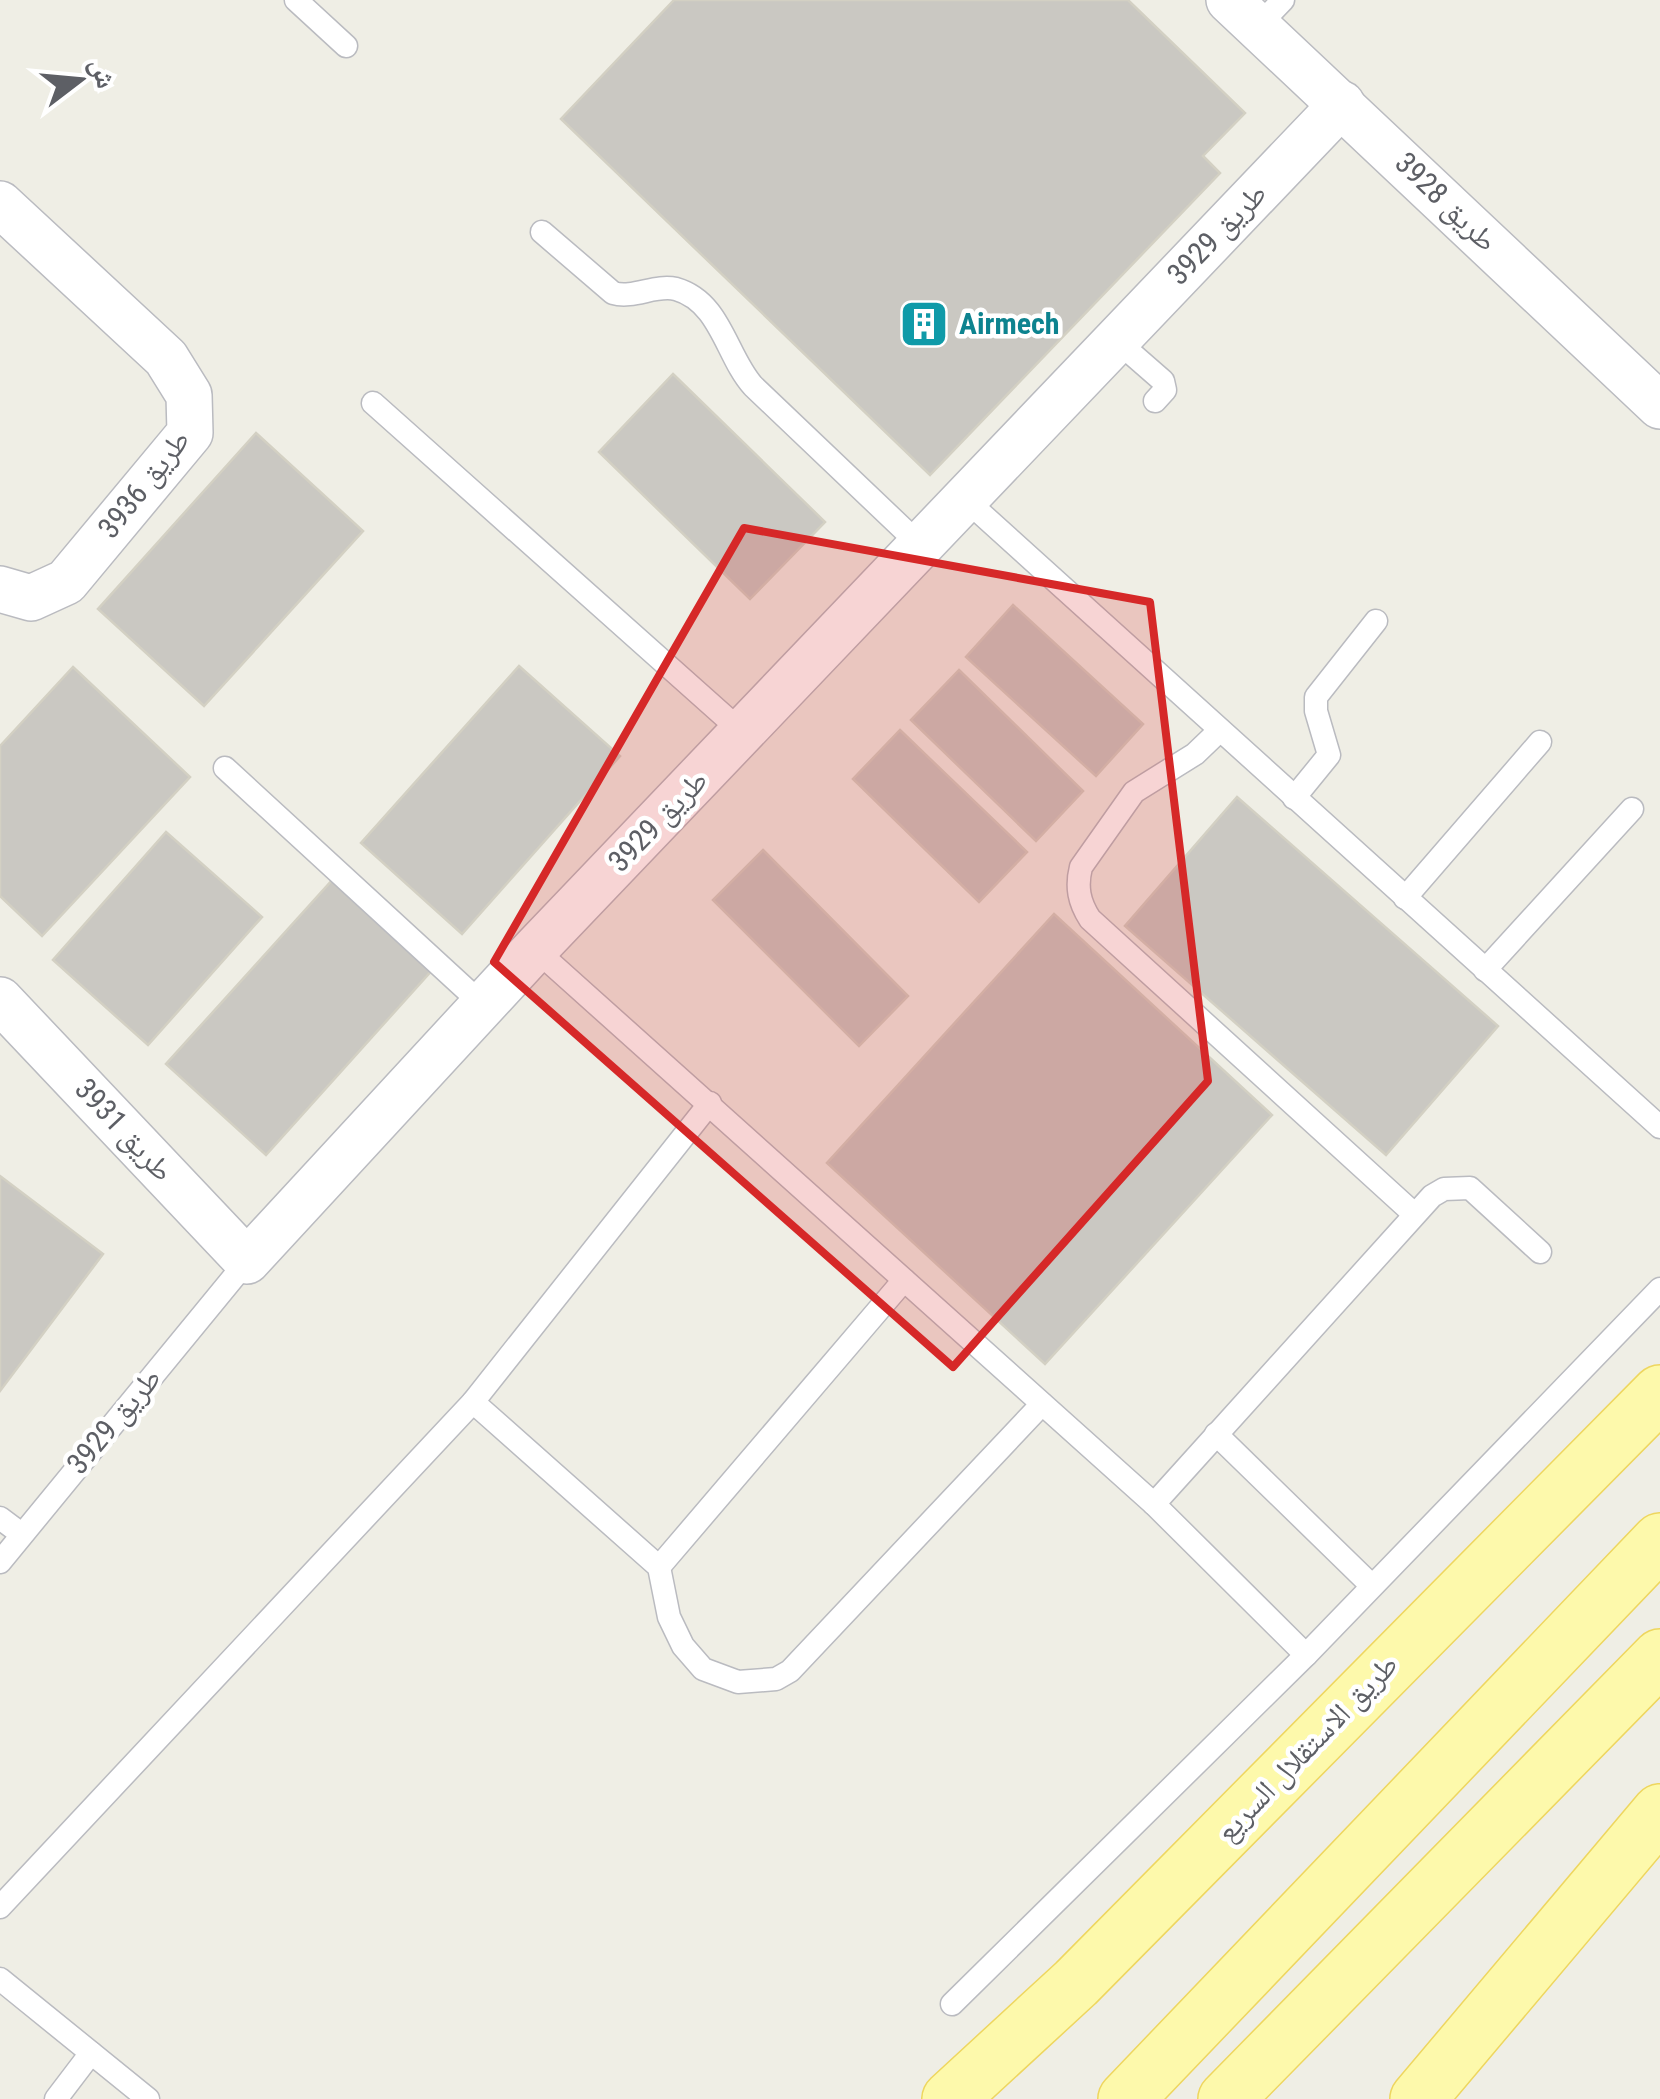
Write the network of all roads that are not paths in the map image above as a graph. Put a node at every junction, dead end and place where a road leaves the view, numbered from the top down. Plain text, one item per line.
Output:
1 (296, 0) edge
2 (1257, 9) edge
3 (346, 46) dead end
4 (1342, 104) junction
5 (0, 204) edge
6 (542, 232) dead end
7 (1116, 340) junction
8 (1156, 401) dead end
9 (373, 403) dead end
10 (1660, 406) edge
11 (965, 498) junction
12 (920, 545) junction
13 (0, 589) edge
14 (1376, 621) dead end
15 (1220, 730) junction
16 (742, 732) junction
17 (1540, 742) dead end
18 (225, 768) dead end
19 (1294, 798) junction
20 (1632, 809) dead end
21 (1405, 898) junction
22 (535, 949) junction
23 (1486, 970) junction
24 (0, 1000) edge
25 (483, 1005) junction
26 (710, 1103) junction
27 (1660, 1127) edge
28 (1413, 1213) junction
29 (1540, 1252) dead end
30 (247, 1261) junction
31 (904, 1280) junction
32 (1660, 1289) edge
33 (1660, 1393) edge
34 (473, 1402) junction
35 (1042, 1404) junction
36 (1216, 1434) junction
37 (1154, 1504) junction
38 (0, 1518) edge
39 (20, 1533) junction
40 (1660, 1541) edge
41 (0, 1562) edge
42 (660, 1567) junction
43 (1372, 1585) junction
44 (1306, 1655) junction
45 (1660, 1656) edge
46 (1660, 1812) edge
47 (0, 1907) edge
48 (0, 1979) edge
49 (952, 2004) dead end
50 (91, 2052) junction
51 (1137, 2088) edge
52 (56, 2099) edge
53 (148, 2099) edge
54 (950, 2099) edge
55 (1226, 2099) edge
56 (1418, 2099) edge

1 - 3 lane
2 - 4 street, طريق 3928
4 - 7 street, طريق 3929
4 - 10 street, طريق 3928
5 - 13 street, طريق 3936
6 - 12 lane
7 - 8 lane
7 - 11 street, طريق 3929
9 - 16 lane
11 - 12 street, طريق 3929
11 - 15 lane
12 - 16 street, طريق 3929
14 - 19 lane
15 - 19 lane
15 - 28 lane
16 - 22 street, طريق 3929
17 - 21 lane
18 - 25 lane
19 - 21 lane
20 - 23 lane
21 - 23 lane
22 - 25 street, طريق 3929
22 - 26 lane
23 - 27 lane
24 - 30 street, طريق 3931
25 - 30 street, طريق 3929
26 - 31 lane
26 - 34 lane
28 - 29 lane
28 - 36 lane
30 - 39 lane, طريق 3929
31 - 35 lane
31 - 42 lane
32 - 43 lane
33 - 54 main road, طريق الاستقلال السريع
34 - 42 lane
34 - 47 lane
35 - 37 lane
35 - 42 lane
36 - 37 lane
36 - 43 lane
37 - 44 lane
38 - 39 lane
39 - 41 lane, طريق 3929
40 - 51 main road
43 - 44 lane
44 - 49 lane
45 - 55 main road
46 - 56 main road
48 - 50 lane
50 - 52 lane
50 - 53 lane

